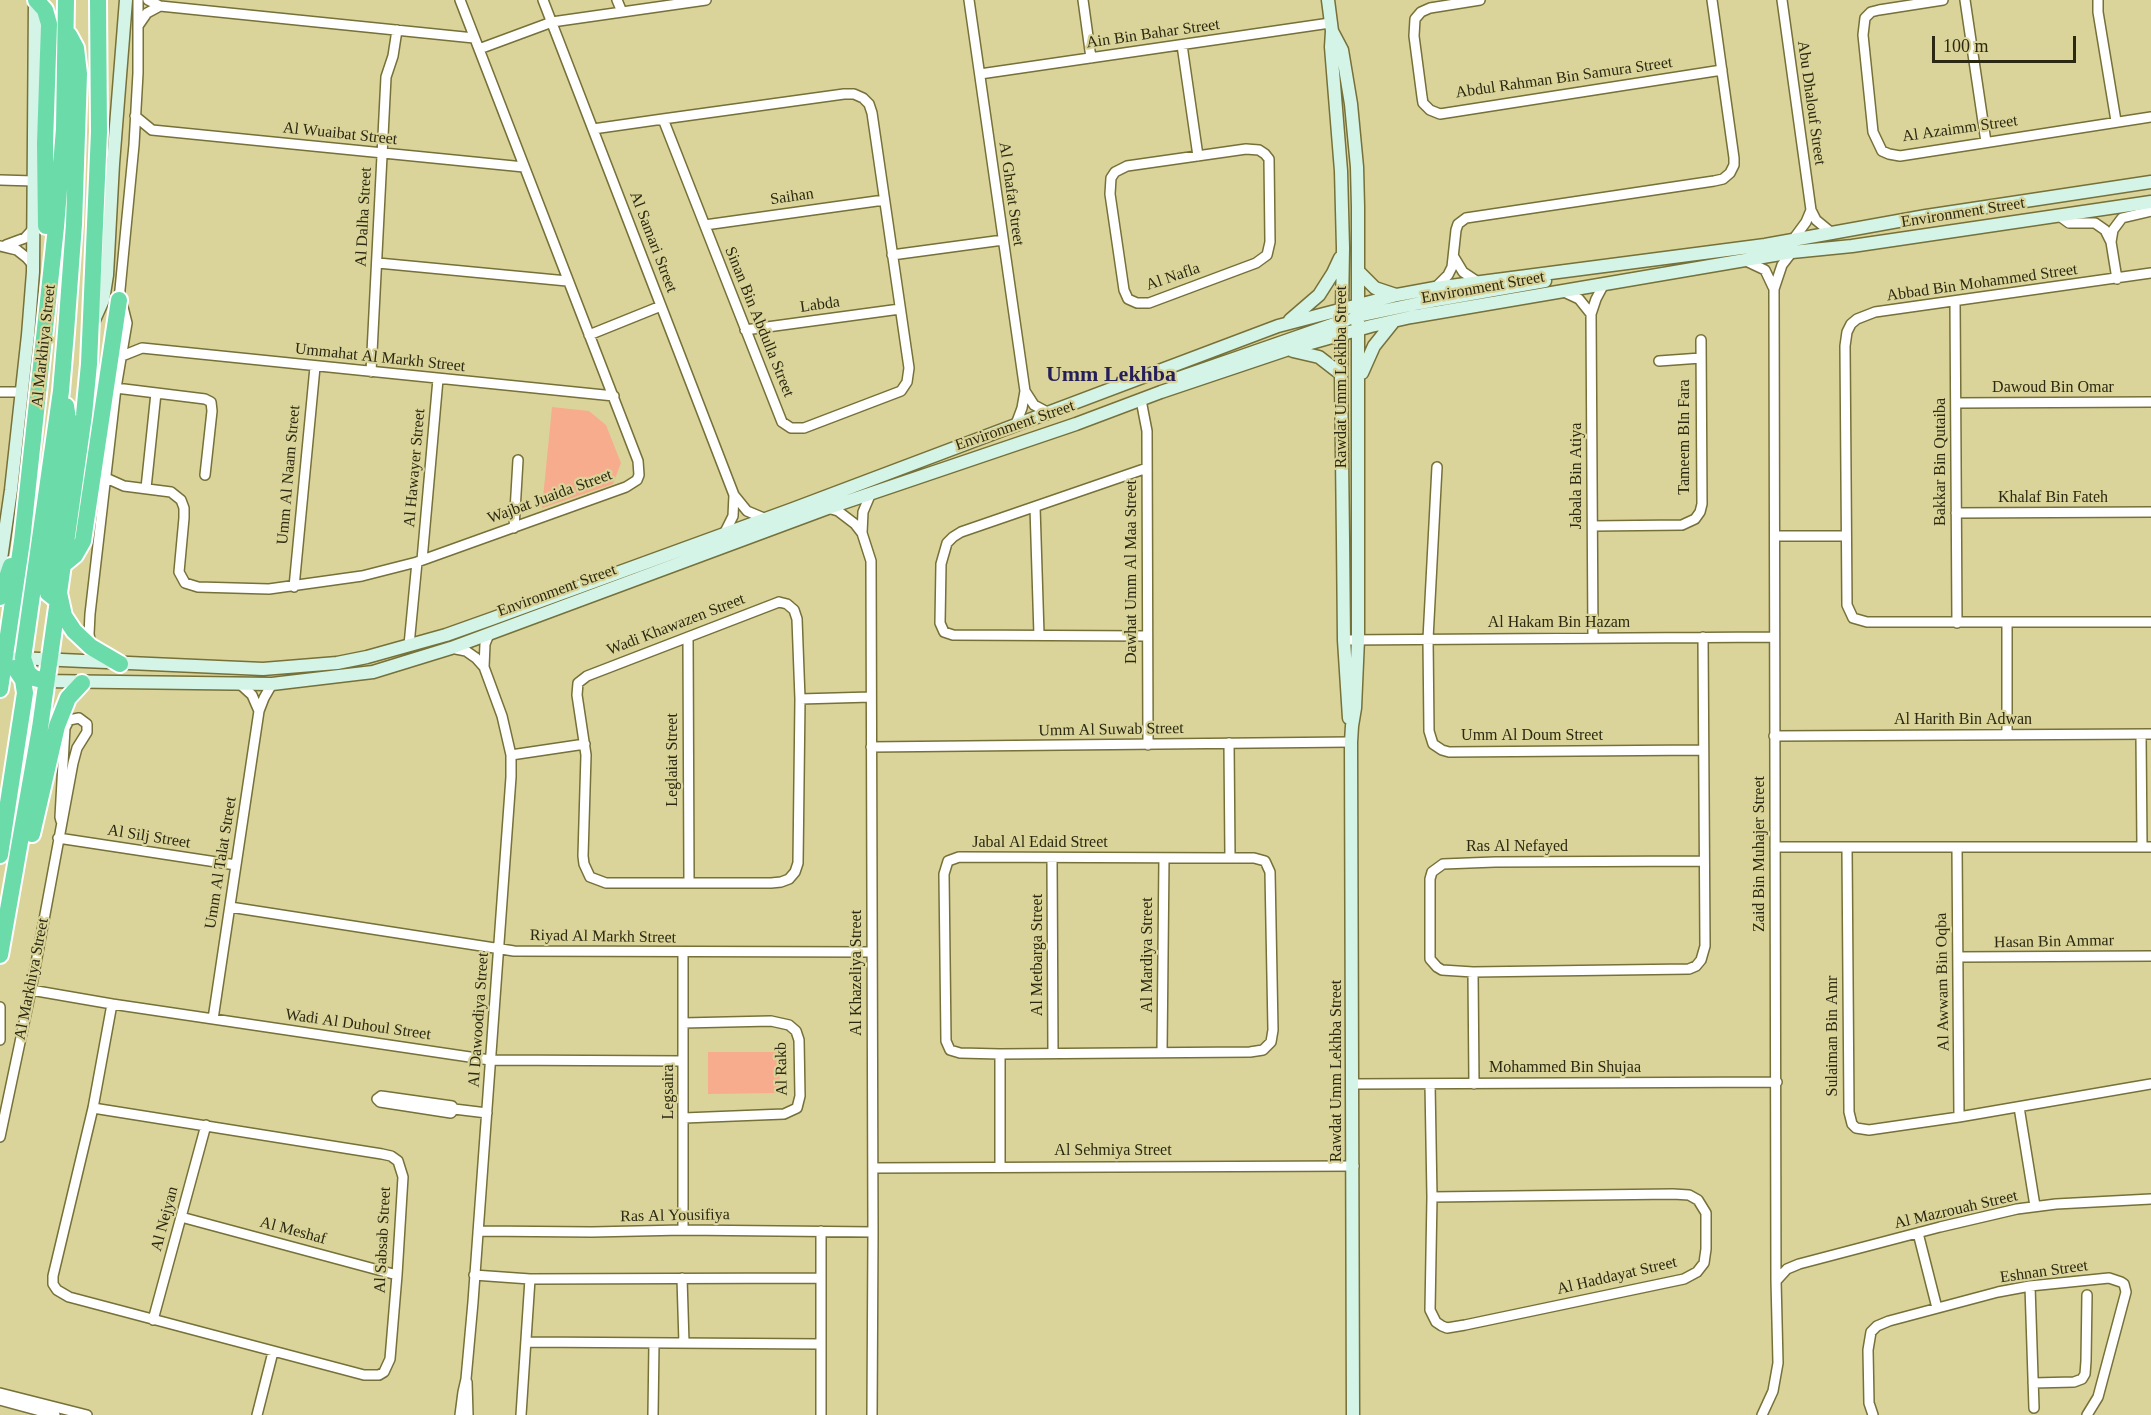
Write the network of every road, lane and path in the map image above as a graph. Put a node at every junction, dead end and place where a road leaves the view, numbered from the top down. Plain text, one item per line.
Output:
1 (36, 0) edge
2 (51, 0) edge
3 (66, 0) edge
4 (98, 0) edge
5 (126, 0) edge
6 (138, 0) edge
7 (148, 0) edge
8 (460, 0) edge
9 (543, 0) edge
10 (617, 0) edge
11 (706, 0) edge
12 (969, 0) edge
13 (1083, 0) edge
14 (1328, 0) edge
15 (1480, 0) edge
16 (1713, 0) edge
17 (1782, 0) edge
18 (1943, 0) edge
19 (1965, 0) edge
20 (2098, 0) edge
21 (160, 6) junction
22 (622, 12) junction
23 (552, 22) junction
24 (49, 24) junction
25 (138, 26) junction
26 (1331, 27) junction
27 (396, 30) junction
28 (66, 31) junction
29 (474, 38) junction
30 (1182, 45) junction
31 (479, 49) junction
32 (1091, 58) junction
33 (1722, 70) junction
34 (980, 74) junction
35 (135, 116) junction
36 (2151, 117) edge
37 (663, 118) junction
38 (2116, 121) junction
39 (593, 129) junction
40 (152, 130) junction
41 (1986, 142) junction
42 (134, 145) junction
43 (382, 154) junction
44 (1198, 156) junction
45 (524, 167) junction
46 (0, 180) edge
47 (34, 181) junction
48 (2151, 182) edge
49 (884, 200) junction
50 (2151, 202) edge
51 (1810, 210) junction
52 (2151, 211) edge
53 (2058, 215) junction
54 (705, 225) junction
55 (33, 229) junction
56 (1833, 234) junction
57 (1003, 240) junction
58 (2111, 242) junction
59 (2, 246) edge
60 (1792, 247) junction
61 (1343, 248) junction
62 (892, 255) junction
63 (1454, 257) junction
64 (1746, 261) junction
65 (378, 263) junction
66 (33, 265) junction
67 (1575, 270) junction
68 (1358, 271) junction
69 (2151, 273) edge
70 (2117, 279) junction
71 (567, 281) junction
72 (1478, 282) junction
73 (1604, 285) junction
74 (1435, 288) junction
75 (1774, 289) junction
76 (1562, 291) junction
77 (1397, 295) junction
78 (119, 300) junction
79 (1955, 301) junction
80 (661, 306) junction
81 (900, 309) junction
82 (1342, 309) junction
83 (1358, 311) junction
84 (1591, 314) junction
85 (1394, 321) junction
86 (1278, 326) junction
87 (1342, 328) junction
88 (46, 330) junction
89 (90, 330) junction
90 (745, 330) junction
91 (1358, 330) junction
92 (125, 334) junction
93 (589, 334) junction
94 (1701, 340) dead end
95 (142, 348) junction
96 (1286, 350) junction
97 (122, 356) junction
98 (1701, 358) junction
99 (1659, 361) dead end
100 (315, 367) junction
101 (371, 372) junction
102 (1341, 374) junction
103 (438, 379) junction
104 (1359, 383) junction
105 (116, 388) junction
106 (61, 391) junction
107 (1024, 391) junction
108 (0, 392) edge
109 (22, 392) junction
110 (156, 393) junction
111 (614, 396) junction
112 (1141, 400) junction
113 (2151, 402) edge
114 (1956, 403) junction
115 (1048, 413) junction
116 (1016, 424) junction
117 (518, 460) dead end
118 (1437, 467) dead end
119 (1147, 468) junction
120 (205, 474) dead end
121 (106, 478) junction
122 (124, 486) junction
123 (146, 488) junction
124 (870, 493) junction
125 (104, 495) junction
126 (734, 495) junction
127 (1035, 507) junction
128 (828, 508) junction
129 (2151, 512) edge
130 (1956, 513) junction
131 (4, 515) edge
132 (766, 519) junction
133 (1593, 526) junction
134 (513, 528) junction
135 (862, 533) junction
136 (724, 534) junction
137 (1775, 536) junction
138 (1846, 536) junction
139 (2, 541) edge
140 (22, 541) junction
141 (419, 561) junction
142 (64, 564) junction
143 (0, 566) edge
144 (294, 587) junction
145 (59, 593) junction
146 (0, 597) edge
147 (2151, 622) edge
148 (1957, 623) junction
149 (2007, 623) junction
150 (489, 634) junction
151 (1039, 635) junction
152 (1147, 636) junction
153 (688, 637) junction
154 (1702, 637) junction
155 (1774, 637) junction
156 (1593, 638) junction
157 (1358, 639) junction
158 (1428, 639) junction
159 (1344, 640) junction
160 (409, 645) junction
161 (91, 647) junction
162 (451, 648) junction
163 (2, 658) edge
164 (23, 658) junction
165 (49, 660) junction
166 (120, 664) junction
167 (484, 667) junction
168 (23, 680) junction
169 (46, 681) junction
170 (1, 682) edge
171 (82, 683) junction
172 (240, 684) junction
173 (272, 684) junction
174 (871, 696) junction
175 (800, 699) junction
176 (259, 711) junction
177 (1352, 726) junction
178 (2146, 734) edge
179 (2007, 735) junction
180 (1774, 736) junction
181 (1352, 742) junction
182 (1229, 743) junction
183 (585, 744) junction
184 (1148, 745) junction
185 (871, 747) junction
186 (1703, 750) junction
187 (511, 755) junction
188 (61, 821) junction
189 (58, 838) junction
190 (1957, 847) junction
191 (2146, 847) edge
192 (1775, 848) junction
193 (1847, 848) junction
194 (0, 855) edge
195 (18, 856) junction
196 (1052, 858) junction
197 (1164, 858) junction
198 (1230, 858) junction
199 (1704, 861) junction
200 (236, 865) junction
201 (689, 882) junction
202 (230, 907) junction
203 (500, 950) junction
204 (872, 952) junction
205 (683, 953) junction
206 (0, 955) edge
207 (2151, 956) edge
208 (1958, 957) junction
209 (1473, 972) junction
210 (31, 990) junction
211 (111, 1004) junction
212 (0, 1007) edge
213 (213, 1019) junction
214 (683, 1023) junction
215 (0, 1040) edge
216 (1162, 1052) junction
217 (1053, 1053) junction
218 (1000, 1054) junction
219 (490, 1060) junction
220 (683, 1061) junction
221 (1777, 1082) junction
222 (1353, 1084) junction
223 (1430, 1084) junction
224 (1474, 1084) junction
225 (2151, 1084) edge
226 (418, 1104) dead end
227 (2019, 1107) junction
228 (93, 1108) junction
229 (487, 1113) junction
230 (1959, 1117) junction
231 (684, 1118) junction
232 (206, 1125) junction
233 (0, 1137) edge
234 (1000, 1166) junction
235 (1354, 1166) junction
236 (873, 1168) junction
237 (1432, 1197) junction
238 (2151, 1199) edge
239 (2036, 1206) junction
240 (181, 1217) junction
241 (683, 1230) junction
242 (478, 1231) junction
243 (821, 1231) junction
244 (873, 1232) junction
245 (1918, 1233) junction
246 (397, 1275) junction
247 (474, 1275) junction
248 (682, 1278) junction
249 (821, 1278) junction
250 (530, 1279) junction
251 (1776, 1280) junction
252 (2030, 1286) junction
253 (2087, 1294) dead end
254 (1937, 1308) junction
255 (153, 1320) junction
256 (526, 1342) junction
257 (654, 1343) junction
258 (684, 1343) junction
259 (821, 1344) junction
260 (273, 1352) junction
261 (2086, 1361) junction
262 (2108, 1362) junction
263 (466, 1380) junction
264 (2033, 1383) junction
265 (0, 1393) edge
266 (0, 1400) edge
267 (2034, 1408) dead end
268 (55, 1415) edge
269 (87, 1415) edge
270 (257, 1415) edge
271 (460, 1415) edge
272 (468, 1415) edge
273 (521, 1415) edge
274 (653, 1415) edge
275 (821, 1415) edge
276 (872, 1415) edge
277 (1353, 1415) edge
278 (1762, 1415) edge
279 (1873, 1415) edge
280 (2087, 1415) edge

1 - 24 highway
1 - 47 street, Al Markhiya Street
2 - 24 highway
3 - 28 highway, Al Markhiya Street
4 - 89 highway
5 - 89 street
6 - 25 street
7 - 21 street
8 - 29 street, Wajbat Juaida Street
9 - 23 street, Al Samari Street
10 - 22 street
11 - 22 street
12 - 34 street, Al Ghafat Street
13 - 32 street
14 - 26 street, Rawdat Umm Lekhba Street
15 - 33 street, Abdul Rahman Bin Samura Street
16 - 33 street
17 - 51 street, Abu Dhalouf Street
18 - 41 street, Al Azaimm Street
19 - 41 street
20 - 38 street
21 - 25 street
21 - 27 street
22 - 23 street
23 - 31 street
23 - 39 street, Al Samari Street
24 - 88 highway
25 - 35 street
26 - 30 street, Ain Bin Bahar Street
26 - 61 street, Rawdat Umm Lekhba Street
26 - 68 street, Rawdat Umm Lekhba Street
27 - 29 street
27 - 43 street, Al Dalha Street
28 - 88 highway, Al Markhiya Street
28 - 106 highway
29 - 31 street, Wajbat Juaida Street
30 - 32 street, Ain Bin Bahar Street
30 - 44 street
31 - 45 street, Wajbat Juaida Street
32 - 34 street, Ain Bin Bahar Street
33 - 63 street
34 - 57 street, Al Ghafat Street
35 - 40 street
35 - 42 street
36 - 38 street, Al Azaimm Street
37 - 39 street, Sinan Bin Abdulla Street
37 - 49 street, Sinan Bin Abdulla Street
37 - 54 street, Sinan Bin Abdulla Street
38 - 41 street, Al Azaimm Street
39 - 80 street, Al Samari Street
40 - 42 street
40 - 43 street, Al Wuaibat Street
42 - 78 street
43 - 45 street, Al Wuaibat Street
43 - 65 street, Al Dalha Street
44 - 44 street, Al Nafla
45 - 71 street, Wajbat Juaida Street
46 - 47 street
47 - 55 street, Al Markhiya Street
48 - 56 street, Environment Street
49 - 54 street, Saihan
49 - 62 street, Sinan Bin Abdulla Street
50 - 53 street, Environment Street
51 - 56 street
51 - 60 street
52 - 58 street
53 - 58 street
53 - 60 street, Environment Street
54 - 90 street, Sinan Bin Abdulla Street
55 - 59 street
55 - 66 street, Al Markhiya Street
56 - 60 street, Environment Street
57 - 62 street
57 - 107 street, Al Ghafat Street
58 - 70 street, Abbad Bin Mohammed Street
59 - 66 street
60 - 64 street, Environment Street
60 - 67 street, Environment Street
60 - 75 street, Zaid Bin Muhajer Street
61 - 82 street, Rawdat Umm Lekhba Street
61 - 86 street
62 - 81 street, Sinan Bin Abdulla Street
63 - 72 street
63 - 74 street
64 - 73 street, Environment Street
64 - 75 street
65 - 71 street
65 - 101 street, Al Dalha Street
66 - 109 street, Al Markhiya Street
67 - 72 street, Environment Street
67 - 83 street
68 - 77 street
68 - 83 street, Rawdat Umm Lekhba Street
69 - 70 street, Abbad Bin Mohammed Street
70 - 79 street, Abbad Bin Mohammed Street
71 - 93 street, Wajbat Juaida Street
72 - 74 street, Environment Street
73 - 76 street, Environment Street
73 - 84 street, Jabala Bin Atiya
74 - 77 street, Environment Street
75 - 137 street, Zaid Bin Muhajer Street
76 - 84 street
76 - 85 street, Environment Street
77 - 83 street, Environment Street
78 - 92 street
78 - 142 highway
79 - 114 street, Bakkar Bin Qutaiba
79 - 138 street, Abbad Bin Mohammed Street
80 - 93 street
80 - 126 street, Al Samari Street
81 - 90 street, Labda
81 - 90 street, Sinan Bin Abdulla Street
82 - 83 street, Environment Street
82 - 86 street, Environment Street
82 - 87 street, Rawdat Umm Lekhba Street
83 - 87 street
83 - 91 street, Rawdat Umm Lekhba Street
84 - 133 street, Jabala Bin Atiya
85 - 91 street, Environment Street
85 - 104 street
86 - 115 street, Environment Street
87 - 91 street, Environment Street
87 - 96 street, Environment Street
87 - 102 street, Rawdat Umm Lekhba Street
87 - 112 street
88 - 140 highway, Al Markhiya Street
89 - 142 highway
91 - 104 street, Rawdat Umm Lekhba Street
92 - 95 street
92 - 97 street
93 - 111 street, Wajbat Juaida Street
94 - 98 street, Tameem BIn Fara
95 - 97 street, Ummahat Al Markh Street
95 - 100 street, Ummahat Al Markh Street
96 - 102 street
96 - 112 street, Environment Street
97 - 105 street
98 - 99 street, Tameem BIn Fara
98 - 133 street, Tameem BIn Fara
100 - 101 street, Ummahat Al Markh Street
100 - 144 street, Umm Al Naam Street
101 - 103 street, Ummahat Al Markh Street
102 - 159 street, Rawdat Umm Lekhba Street
103 - 111 street, Ummahat Al Markh Street
103 - 141 street, Al Hawayer Street
104 - 157 street, Rawdat Umm Lekhba Street
105 - 110 street
105 - 121 street
106 - 145 highway
106 - 164 highway
107 - 115 street
107 - 116 street, Al Ghafat Street
108 - 109 street
109 - 131 street, Al Markhiya Street
110 - 120 street
110 - 123 street
111 - 134 street, Wajbat Juaida Street
112 - 119 street, Dawhat Umm Al Maa Street
112 - 124 street, Environment Street
113 - 114 street, Dawoud Bin Omar
114 - 130 street, Bakkar Bin Qutaiba
115 - 116 street, Environment Street
116 - 132 street, Environment Street
117 - 134 street
118 - 158 street
119 - 127 street
119 - 152 street, Dawhat Umm Al Maa Street
121 - 122 street, Wajbat Juaida Street
121 - 125 street
122 - 123 street, Wajbat Juaida Street
122 - 125 street, Wajbat Juaida Street
123 - 144 street, Wajbat Juaida Street
124 - 128 street, Environment Street
124 - 135 street, Al Khazeliya Street
125 - 161 street
126 - 132 street, Al Samari Street
126 - 136 street
127 - 151 street
127 - 151 street
128 - 135 street
128 - 150 street, Environment Street
129 - 130 street, Khalaf Bin Fateh
130 - 148 street, Bakkar Bin Qutaiba
131 - 139 street, Al Markhiya Street
132 - 136 street, Environment Street
133 - 156 street, Jabala Bin Atiya
134 - 141 street, Wajbat Juaida Street
135 - 174 street, Al Khazeliya Street
136 - 160 street, Environment Street
137 - 138 street
137 - 155 street, Zaid Bin Muhajer Street
138 - 148 street, Abbad Bin Mohammed Street
139 - 143 street, Al Markhiya Street
140 - 146 highway
140 - 163 highway, Al Markhiya Street
141 - 144 street, Wajbat Juaida Street
141 - 160 street, Al Hawayer Street
142 - 145 highway
145 - 161 highway
145 - 165 highway
147 - 149 street, Abbad Bin Mohammed Street
148 - 149 street, Abbad Bin Mohammed Street
149 - 179 street
150 - 162 street, Environment Street
150 - 167 street, Al Dawoodiya Street
151 - 152 street
152 - 184 street, Dawhat Umm Al Maa Street
153 - 175 street, Wadi Khawazen Street
153 - 183 street, Wadi Khawazen Street
153 - 201 street, Leglaiat Street
154 - 155 street, Al Hakam Bin Hazam
154 - 156 street, Al Hakam Bin Hazam
154 - 186 street, Ras Al Nefayed
155 - 180 street, Zaid Bin Muhajer Street
156 - 158 street, Al Hakam Bin Hazam
157 - 158 street, Al Hakam Bin Hazam
157 - 159 street, Al Hakam Bin Hazam
157 - 177 street, Rawdat Umm Lekhba Street
158 - 186 street, Umm Al Doum Street
159 - 177 street, Rawdat Umm Lekhba Street
160 - 166 street, Environment Street
161 - 166 highway
162 - 167 street
162 - 173 street, Environment Street
163 - 164 street, Environment Street
163 - 168 highway
163 - 170 highway, Al Markhiya Street
164 - 165 street, Environment Street
164 - 169 highway
165 - 166 street, Environment Street
165 - 169 highway
167 - 187 street, Al Dawoodiya Street
168 - 169 street, Environment Street
168 - 170 street, Environment Street
168 - 194 highway
169 - 171 street, Environment Street
169 - 195 highway
171 - 172 street, Environment Street
171 - 195 highway
172 - 173 street, Environment Street
172 - 176 street
173 - 176 street, Umm Al Talat Street
174 - 175 street
174 - 185 street, Al Khazeliya Street
175 - 201 street, Wadi Khawazen Street
176 - 200 street, Umm Al Talat Street
177 - 181 street, Rawdat Umm Lekhba Street
178 - 179 street, Al Harith Bin Adwan
178 - 191 street
179 - 180 street, Al Harith Bin Adwan
180 - 192 street, Zaid Bin Muhajer Street
181 - 182 street, Umm Al Suwab Street
181 - 222 street, Rawdat Umm Lekhba Street
182 - 184 street, Umm Al Suwab Street
182 - 198 street
183 - 187 street
183 - 201 street, Wadi Khawazen Street
184 - 185 street, Umm Al Suwab Street
185 - 204 street, Al Khazeliya Street
186 - 199 street, Ras Al Nefayed
187 - 203 street, Al Dawoodiya Street
188 - 188 street, Al Markhiya Street
188 - 189 street, Al Markhiya Street
189 - 200 street, Al Silj Street
189 - 210 street, Al Markhiya Street
190 - 191 street
190 - 193 street
190 - 208 street, Al Awwam Bin Oqba
192 - 193 street
192 - 221 street, Zaid Bin Muhajer Street
193 - 230 street, Sulaiman Bin Amr
195 - 206 highway
196 - 197 street, Jabal Al Edaid Street
196 - 217 street, Al Metbarga Street
196 - 218 street, Jabal Al Edaid Street
197 - 198 street, Jabal Al Edaid Street
197 - 216 street, Al Mardiya Street
198 - 216 street, Jabal Al Edaid Street
199 - 209 street, Ras Al Nefayed
199 - 209 street, Ras Al Nefayed
200 - 202 street, Umm Al Talat Street
202 - 203 street, Riyad Al Markh Street
202 - 213 street, Umm Al Talat Street
203 - 205 street, Riyad Al Markh Street
203 - 219 street, Al Dawoodiya Street
204 - 205 street, Riyad Al Markh Street
204 - 236 street, Al Khazeliya Street
205 - 214 street, Legsaira
207 - 208 street, Hasan Bin Ammar
208 - 230 street, Al Awwam Bin Oqba
209 - 224 street
210 - 211 street, Wadi Al Duhoul Street
210 - 233 street, Al Markhiya Street
211 - 213 street, Wadi Al Duhoul Street
211 - 228 street, Al Sabsab Street
212 - 215 street
213 - 219 street, Wadi Al Duhoul Street
214 - 220 street, Legsaira
214 - 231 street, Al Rakb
216 - 217 street, Jabal Al Edaid Street
217 - 218 street, Jabal Al Edaid Street
218 - 234 street
219 - 220 street, Wadi Al Duhoul Street
219 - 229 street, Al Dawoodiya Street
220 - 231 street, Legsaira
221 - 224 street, Mohammed Bin Shujaa
221 - 251 street, Zaid Bin Muhajer Street
222 - 223 street, Mohammed Bin Shujaa
222 - 235 street, Rawdat Umm Lekhba Street
223 - 224 street, Mohammed Bin Shujaa
223 - 237 street, Al Haddayat Street
225 - 227 street, Sulaiman Bin Amr
226 - 229 street
227 - 230 street, Sulaiman Bin Amr
227 - 239 street
228 - 232 street, Al Sabsab Street
228 - 255 street, Al Sabsab Street
229 - 242 street, Al Dawoodiya Street
231 - 241 street, Legsaira
232 - 240 street, Al Nejyan
232 - 246 street, Al Sabsab Street
234 - 235 street, Al Sehmiya Street
234 - 236 street, Al Sehmiya Street
235 - 277 street, Rawdat Umm Lekhba Street
236 - 244 street, Al Khazeliya Street
237 - 237 street, Al Haddayat Street
238 - 239 street, Al Mazrouah Street
239 - 245 street, Al Mazrouah Street
240 - 246 street, Al Meshaf
240 - 255 street, Al Nejyan
241 - 242 street, Ras Al Yousifiya
241 - 243 street, Ras Al Yousifiya
242 - 247 street, Al Dawoodiya Street
243 - 244 street, Ras Al Yousifiya
243 - 249 street
244 - 276 street, Al Khazeliya Street
245 - 251 street, Al Mazrouah Street
245 - 254 street
246 - 260 street, Al Sabsab Street
247 - 250 street
247 - 263 street, Al Dawoodiya Street
248 - 249 street
248 - 250 street
248 - 258 street
249 - 259 street
250 - 256 street
251 - 278 street, Zaid Bin Muhajer Street
252 - 254 street, Eshnan Street
252 - 262 street, Eshnan Street
252 - 264 street
253 - 261 street
254 - 279 street, Eshnan Street
255 - 260 street, Al Sabsab Street
256 - 257 street
256 - 273 street
257 - 258 street
257 - 274 street
258 - 259 street
259 - 275 street
260 - 270 street
261 - 262 street
261 - 264 street
262 - 280 street, Eshnan Street
263 - 271 street, Al Dawoodiya Street
263 - 272 street, Al Dawoodiya Street
264 - 267 street
265 - 269 street
266 - 268 street

